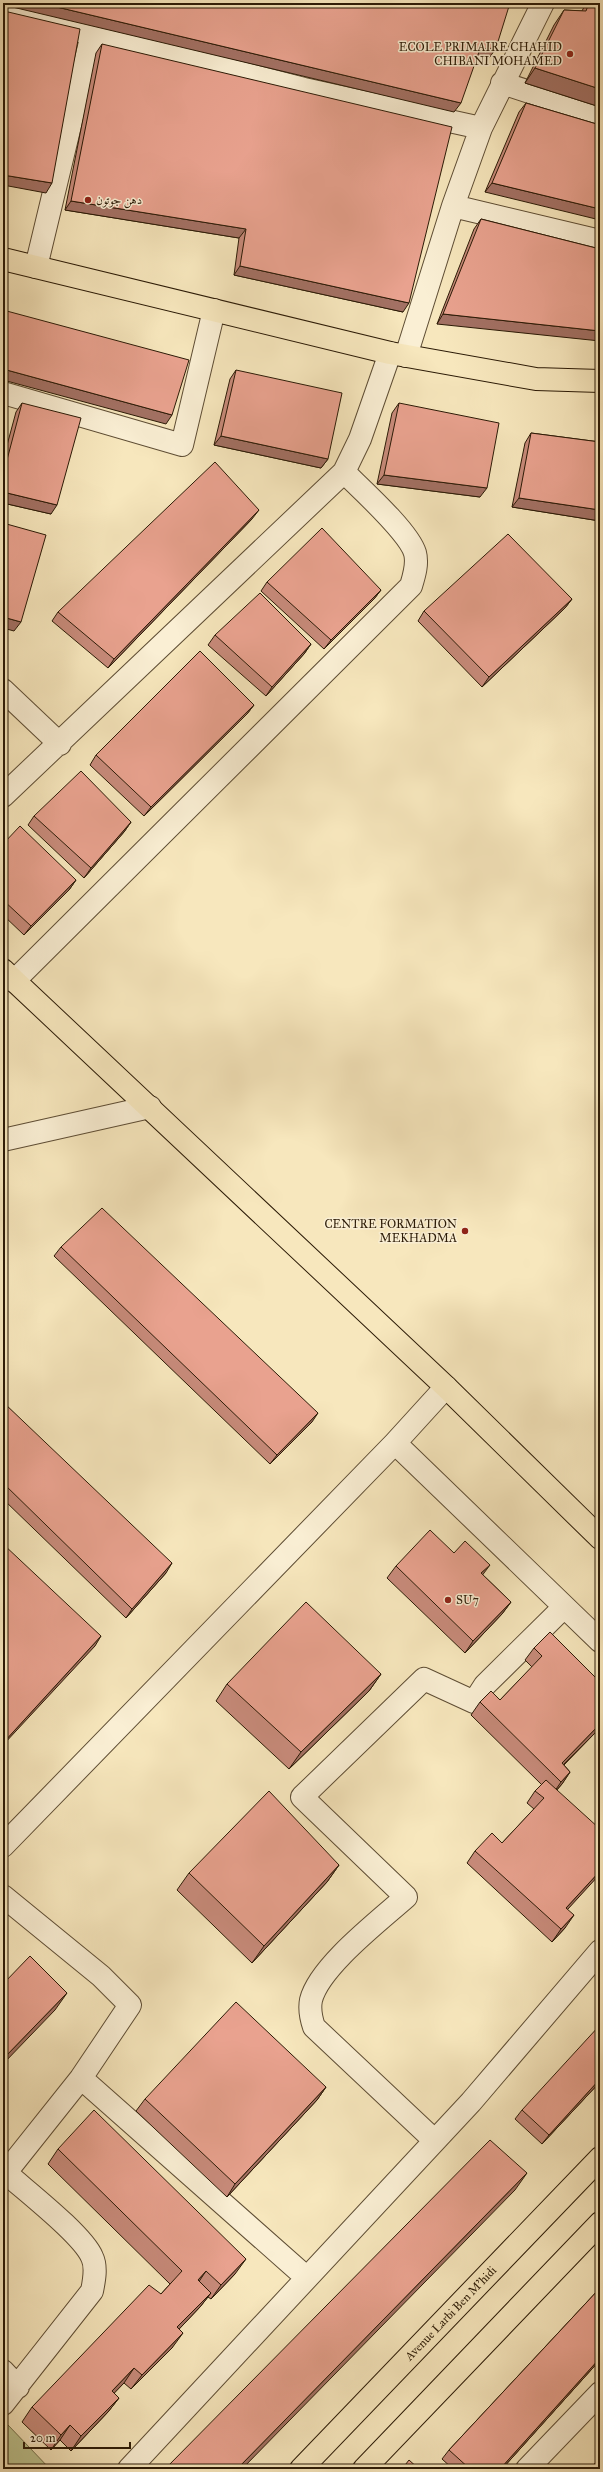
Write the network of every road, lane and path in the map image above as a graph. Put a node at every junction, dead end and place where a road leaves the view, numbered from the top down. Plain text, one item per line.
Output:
1 (543, 3) edge
2 (3, 11) edge
3 (92, 34) junction
4 (502, 83) junction
5 (600, 115) edge
6 (481, 128) junction
7 (453, 206) junction
8 (600, 241) edge
9 (3, 259) edge
10 (36, 267) junction
11 (214, 310) junction
12 (398, 355) junction
13 (600, 381) edge
14 (3, 393) edge
15 (344, 472) junction
16 (3, 690) edge
17 (60, 744) junction
18 (3, 796) edge
19 (9, 975) edge
20 (150, 1107) junction
21 (3, 1140) edge
22 (446, 1387) junction
23 (395, 1443) junction
24 (600, 1538) edge
25 (564, 1607) junction
26 (600, 1641) edge
27 (3, 1846) edge
28 (3, 1896) edge
29 (600, 1951) edge
30 (81, 2078) junction
31 (434, 2140) junction
32 (600, 2158) edge
33 (4, 2174) edge
34 (600, 2223) edge
35 (307, 2278) junction
36 (3, 2371) edge
37 (18, 2388) junction
38 (600, 2393) edge
39 (3, 2404) edge
40 (129, 2469) edge
41 (301, 2469) edge
42 (364, 2469) edge
43 (527, 2469) edge

1 - 4 street
2 - 3 street
3 - 6 street
3 - 10 street
4 - 5 street
4 - 6 street
6 - 7 street
7 - 8 street
7 - 12 street
9 - 10 main road
10 - 11 main road
11 - 12 main road
11 - 14 street
12 - 13 main road
12 - 15 street
15 - 17 street
15 - 19 street
16 - 17 street
17 - 18 street
19 - 20 main road
20 - 21 street
20 - 22 main road
22 - 23 street
22 - 24 main road
23 - 25 street
23 - 27 street
25 - 26 street
25 - 31 street
28 - 30 street
29 - 31 street
30 - 33 street
30 - 35 street
31 - 35 street
32 - 41 main road, Avenue Larbi Ben M'hidi
33 - 37 street
34 - 42 main road
35 - 40 street
36 - 37 street
37 - 39 street
38 - 43 street

